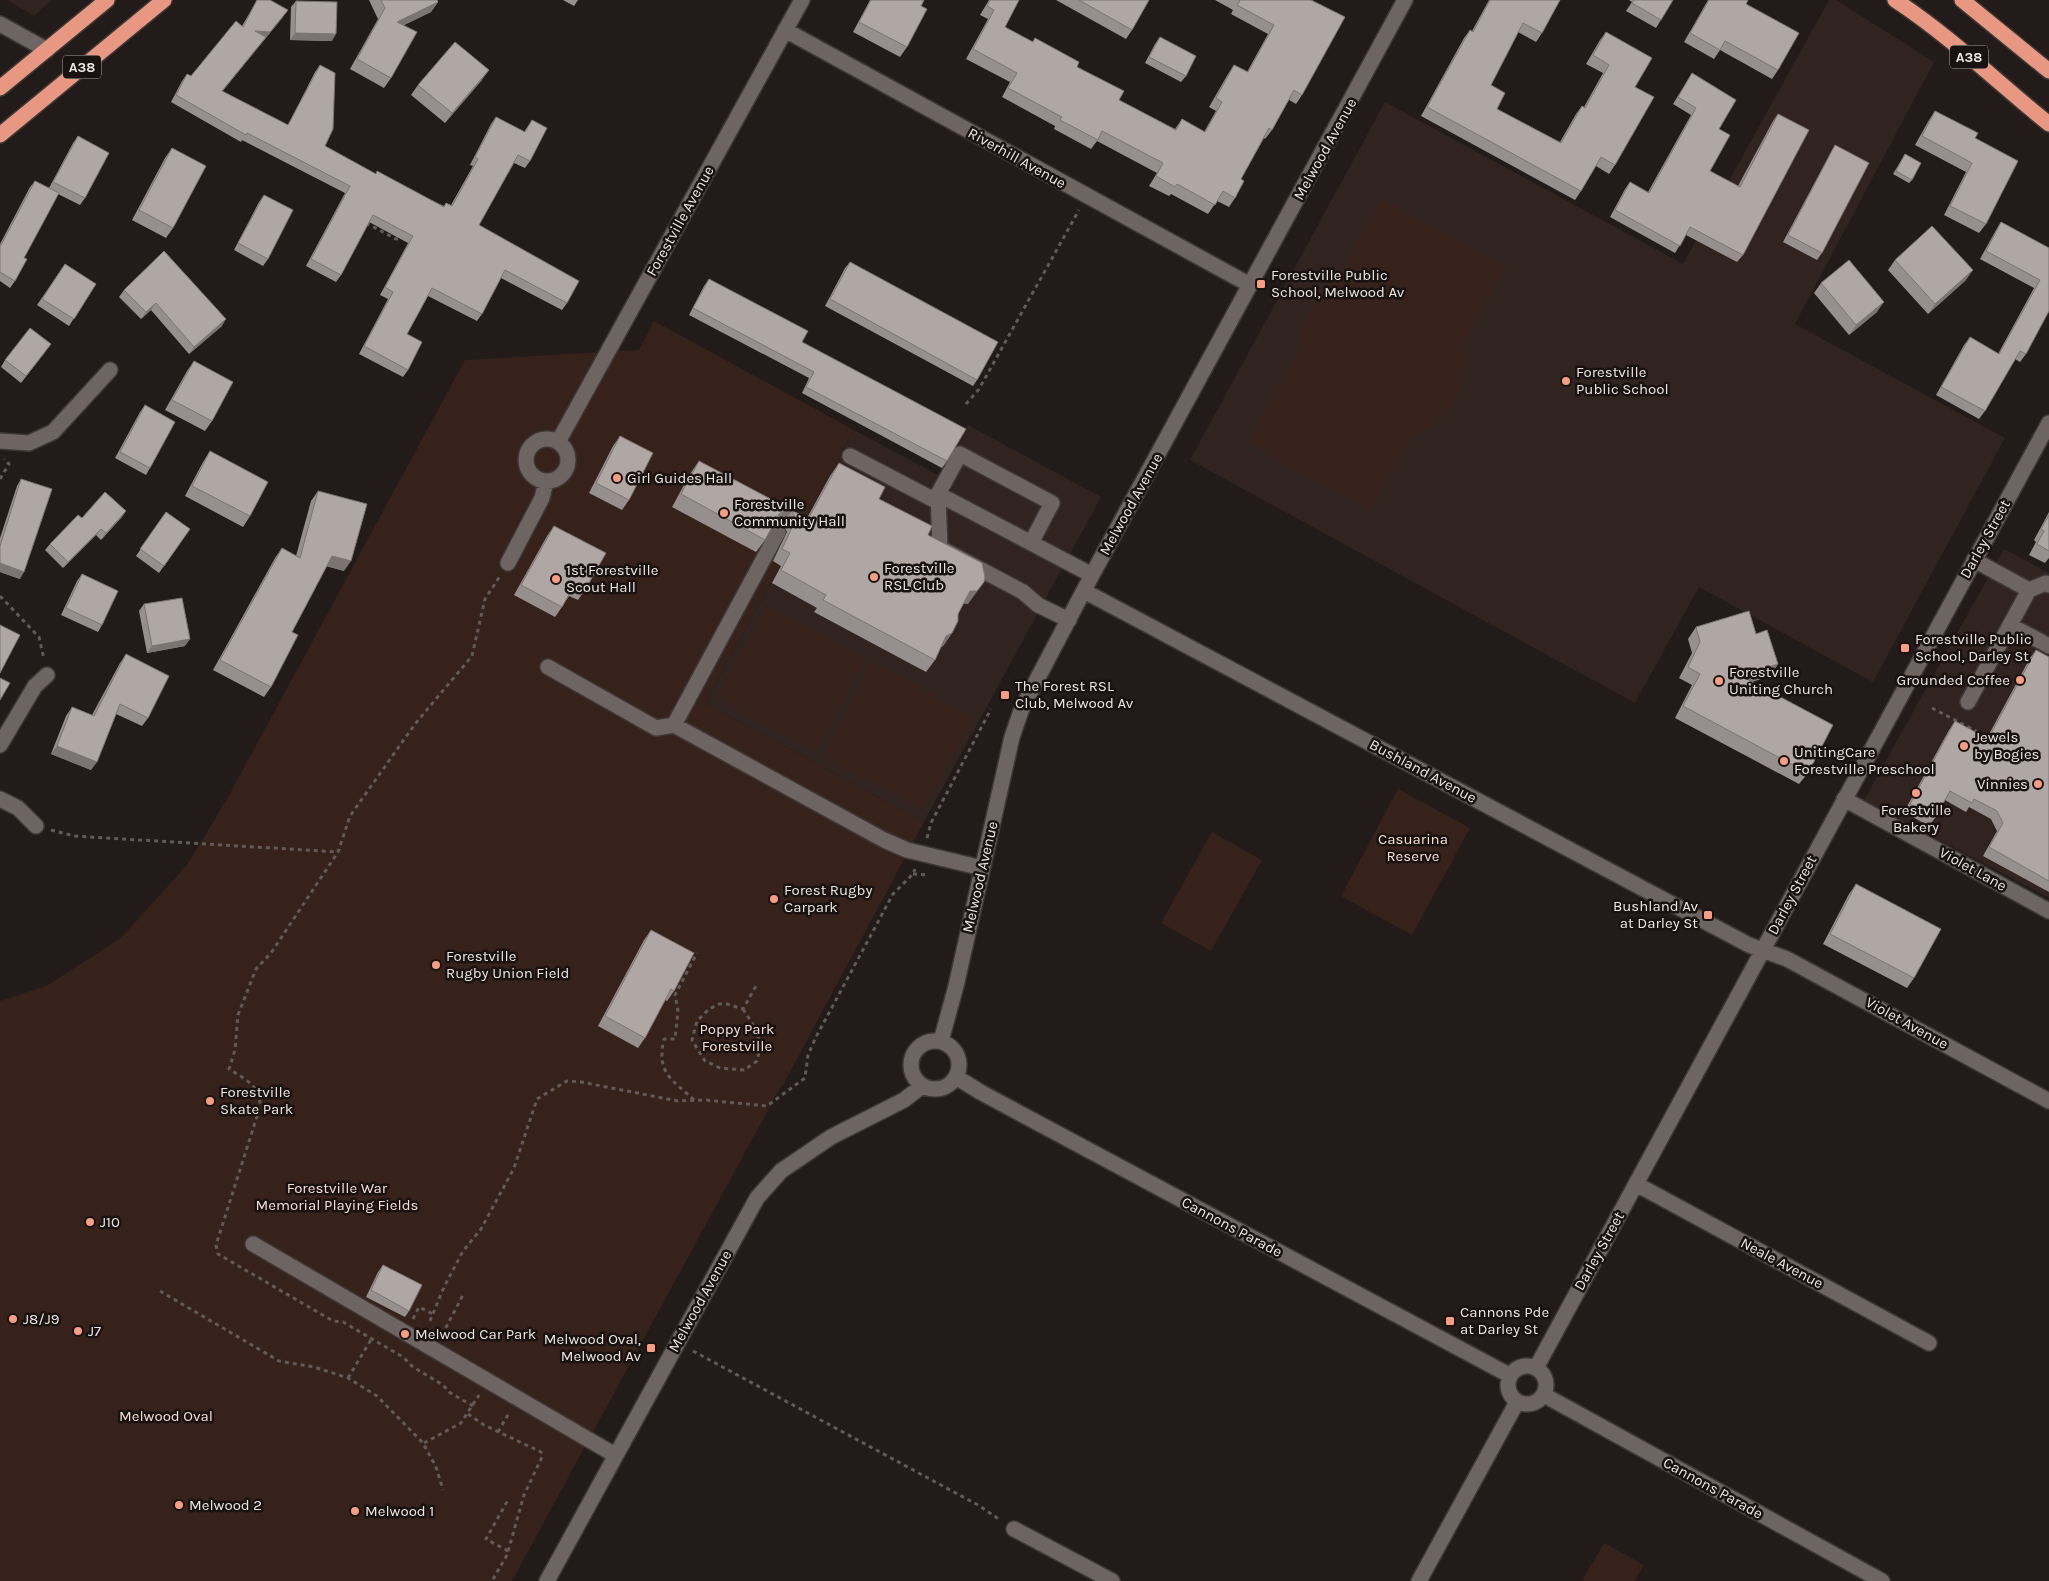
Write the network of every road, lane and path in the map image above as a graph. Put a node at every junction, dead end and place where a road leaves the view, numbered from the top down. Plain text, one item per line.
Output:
1 (107, 0) edge
2 (164, 0) edge
3 (802, 0) edge
4 (1405, 0) edge
5 (1894, 0) edge
6 (1962, 0) edge
7 (0, 24) edge
8 (785, 30) junction
9 (47, 50) junction
10 (2049, 71) edge
11 (0, 88) edge
12 (2049, 124) edge
13 (0, 135) edge
14 (1086, 196) junction
15 (359, 219) edge
16 (408, 237) edge
17 (1250, 285) junction
18 (110, 370) dead end
19 (966, 404) dead end
20 (2049, 423) edge
21 (0, 441) edge
22 (558, 442) junction
23 (0, 454) edge
24 (850, 456) dead end
25 (0, 479) edge
26 (546, 482) junction
27 (938, 498) junction
28 (778, 532) edge
29 (1031, 543) junction
30 (1974, 560) junction
31 (508, 562) joint
32 (1092, 575) junction
33 (2049, 585) edge
34 (2029, 590) junction
35 (1084, 591) junction
36 (0, 596) edge
37 (1069, 620) junction
38 (2010, 625) junction
39 (2049, 646) edge
40 (548, 668) dead end
41 (47, 674) joint
42 (1968, 702) dead end
43 (1932, 708) dead end
44 (991, 709) dead end
45 (674, 725) junction
46 (1998, 743) edge
47 (0, 745) edge
48 (0, 799) edge
49 (1844, 799) junction
50 (36, 826) joint
51 (338, 852) junction
52 (923, 854) junction
53 (982, 868) junction
54 (2049, 910) edge
55 (1762, 950) junction
56 (697, 953) dead end
57 (757, 984) dead end
58 (743, 1010) junction
59 (941, 1041) junction
60 (956, 1077) junction
61 (922, 1086) junction
62 (694, 1101) junction
63 (2049, 1102) edge
64 (1636, 1184) junction
65 (253, 1244) dead end
66 (160, 1290) dead end
67 (464, 1293) dead end
68 (430, 1321) dead end
69 (370, 1342) dead end
70 (1929, 1342) dead end
71 (676, 1343) junction
72 (434, 1351) junction
73 (1536, 1368) junction
74 (1510, 1376) junction
75 (348, 1378) junction
76 (486, 1381) junction
77 (1544, 1395) junction
78 (1517, 1402) junction
79 (473, 1406) junction
80 (468, 1414) junction
81 (423, 1444) junction
82 (615, 1455) junction
83 (443, 1490) dead end
84 (508, 1500) dead end
85 (1014, 1529) joint
86 (508, 1551) junction
87 (492, 1581) edge
88 (547, 1581) edge
89 (1112, 1581) edge
90 (1419, 1581) edge
91 (1882, 1581) edge

1 - 9 highway, A38
2 - 13 highway, A38
3 - 8 street, Forestville Avenue
4 - 17 street, Melwood Avenue
5 - 12 highway, A38
6 - 10 highway, A38
7 - 9 street
8 - 14 street, Riverhill Avenue
8 - 22 street, Forestville Avenue
9 - 11 highway, A38
14 - 17 street, Riverhill Avenue
14 - 19 path
15 - 16 path
17 - 32 street, Melwood Avenue
18 - 21 street
20 - 30 street, Darley Street
22 - 26 street
22 - 26 street
23 - 25 path
24 - 27 street
26 - 31 street
27 - 29 street
27 - 29 street
27 - 37 street
28 - 45 street
29 - 32 street
30 - 34 street
30 - 49 street, Darley Street
31 - 51 path
32 - 35 street, Melwood Avenue
33 - 34 street
34 - 38 street
35 - 37 street, Melwood Avenue
35 - 55 street, Bushland Avenue
36 - 41 path
37 - 53 street, Melwood Avenue
38 - 39 street
38 - 42 street
40 - 45 street
41 - 47 street
43 - 46 path
44 - 52 path
45 - 52 street
48 - 50 street
49 - 54 street, Violet Lane
49 - 55 street, Darley Street
50 - 51 path
51 - 79 path
52 - 53 street
52 - 62 path
53 - 59 street, Melwood Avenue
55 - 63 street, Violet Avenue
55 - 64 street, Darley Street
56 - 62 path
57 - 58 path
58 - 58 path
59 - 60 street
59 - 61 street
60 - 61 street
60 - 74 street, Cannons Parade
61 - 71 street, Melwood Avenue
62 - 68 path
64 - 70 street, Neale Avenue
64 - 73 street, Darley Street
65 - 72 street
66 - 75 path
67 - 72 path
69 - 75 path
71 - 82 street, Melwood Avenue
71 - 85 path
72 - 76 street
73 - 74 street
73 - 77 street
74 - 78 street
75 - 81 path
76 - 79 path
76 - 82 street
77 - 78 street
77 - 91 street, Cannons Parade
78 - 90 street
79 - 80 path
80 - 81 path
80 - 86 path
81 - 83 path
82 - 88 street, Melwood Avenue
84 - 86 path
85 - 89 street
86 - 87 path

